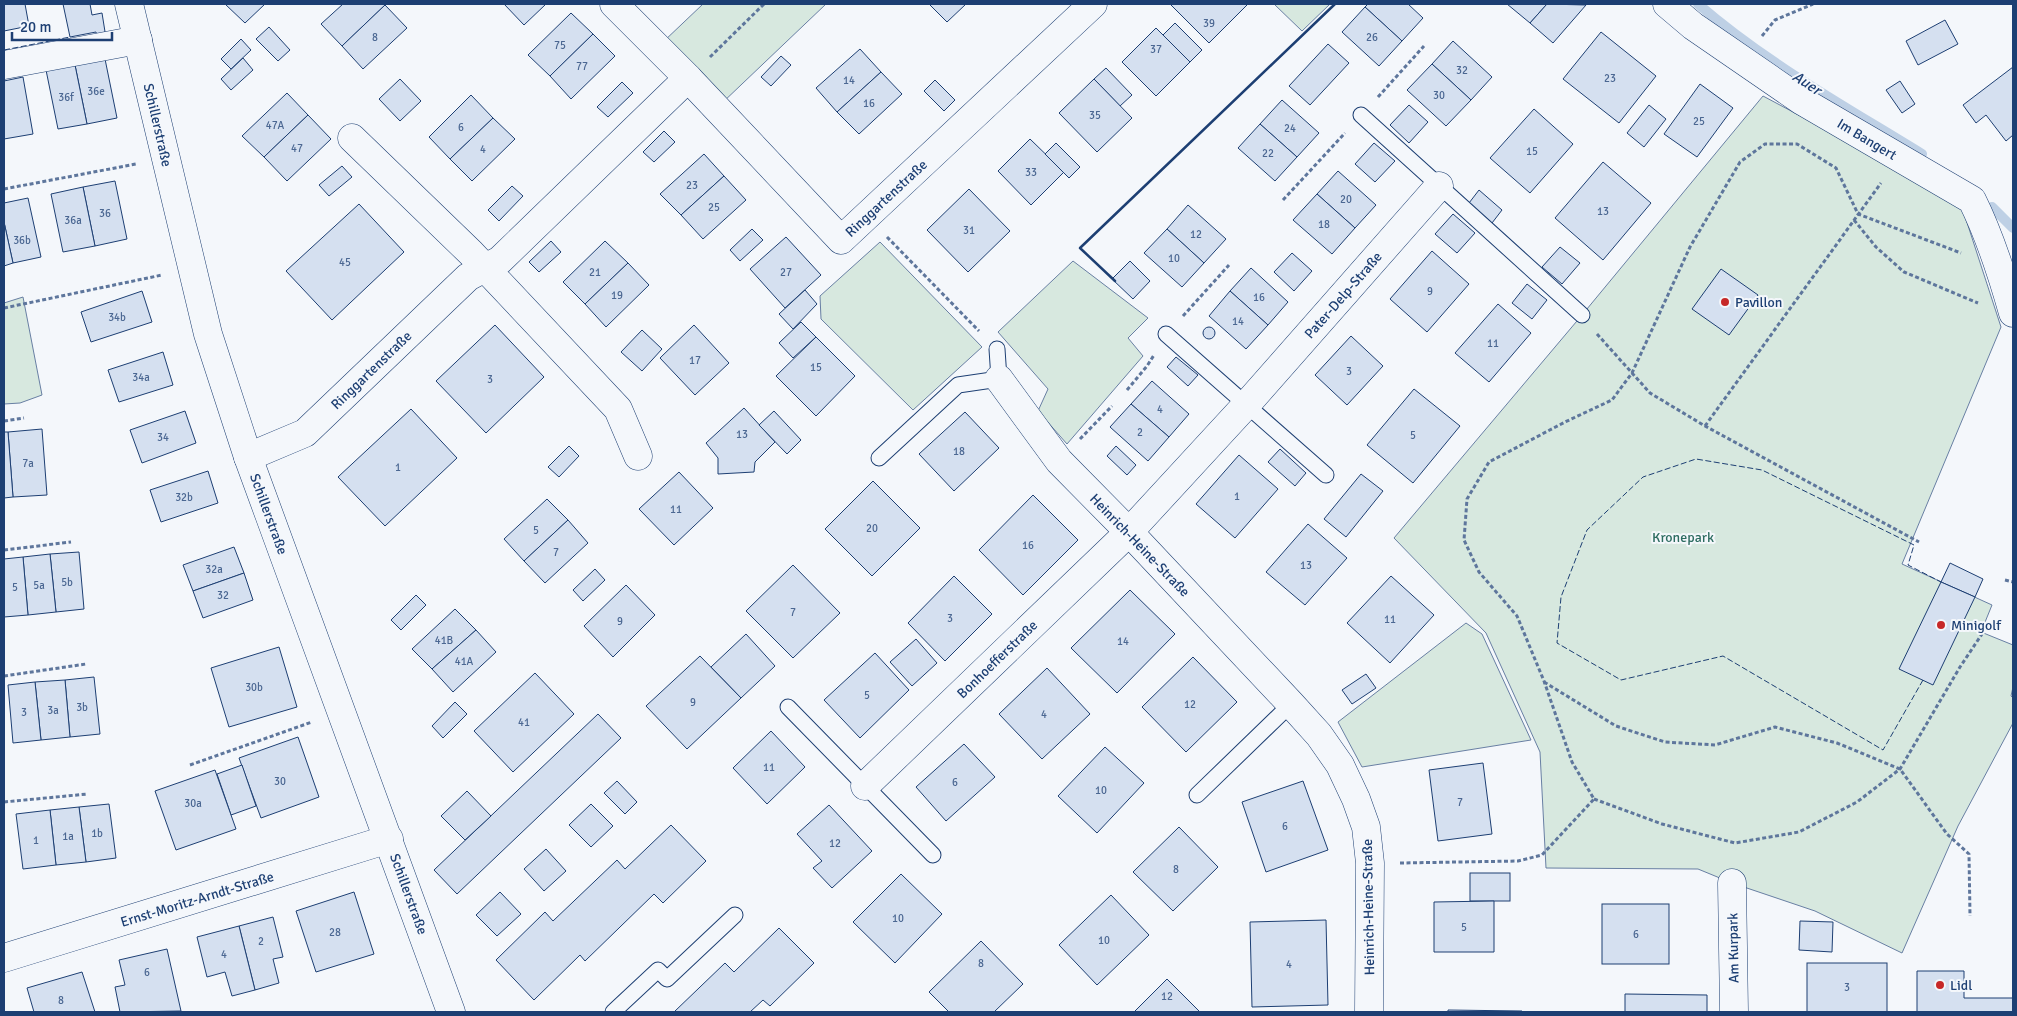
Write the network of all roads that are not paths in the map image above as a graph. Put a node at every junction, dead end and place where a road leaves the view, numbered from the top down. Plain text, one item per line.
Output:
1 (129, 4) edge
2 (614, 4) edge
3 (1093, 4) edge
4 (1666, 4) edge
5 (138, 40) junction
6 (4, 65) edge
7 (688, 78) junction
8 (1361, 116) dead end
9 (352, 138) dead end
10 (1439, 186) junction
11 (484, 268) junction
12 (2013, 313) edge
13 (1582, 315) road end
14 (1166, 334) dead end
15 (997, 350) road end
16 (999, 378) junction
17 (1247, 404) junction
18 (638, 456) dead end
19 (248, 457) junction
20 (879, 458) dead end
21 (1326, 475) dead end
22 (1128, 532) junction
23 (1291, 704) junction
24 (788, 708) dead end
25 (865, 786) junction
26 (1197, 795) dead end
27 (389, 839) junction
28 (933, 856) dead end
29 (1732, 883) dead end
30 (736, 915) dead end
31 (4, 958) edge
32 (451, 1012) edge
33 (613, 1012) edge
34 (1369, 1012) edge
35 (1734, 1012) edge

1 - 5 street, Schillerstraße
2 - 7 street, Ringgartenstraße
3 - 7 street, Ringgartenstraße
4 - 12 street, Im Bangert
5 - 6 street
5 - 19 street, Schillerstraße
7 - 11 street, Ringgartenstraße
8 - 10 lane
9 - 11 street
10 - 13 lane
10 - 17 street, Pater-Delp-Straße
11 - 18 street
11 - 19 street, Ringgartenstraße
14 - 17 lane
15 - 16 lane
16 - 20 lane
16 - 22 street, Heinrich-Heine-Straße
17 - 21 lane
17 - 22 street, Pater-Delp-Straße
19 - 27 street, Schillerstraße
22 - 23 street, Heinrich-Heine-Straße
22 - 25 street, Bonhoefferstraße
23 - 26 lane
23 - 34 street, Heinrich-Heine-Straße
24 - 25 lane
25 - 28 lane
27 - 31 street, Ernst-Moritz-Arndt-Straße
27 - 32 street, Schillerstraße
29 - 35 street, Am Kurpark
30 - 33 lane

